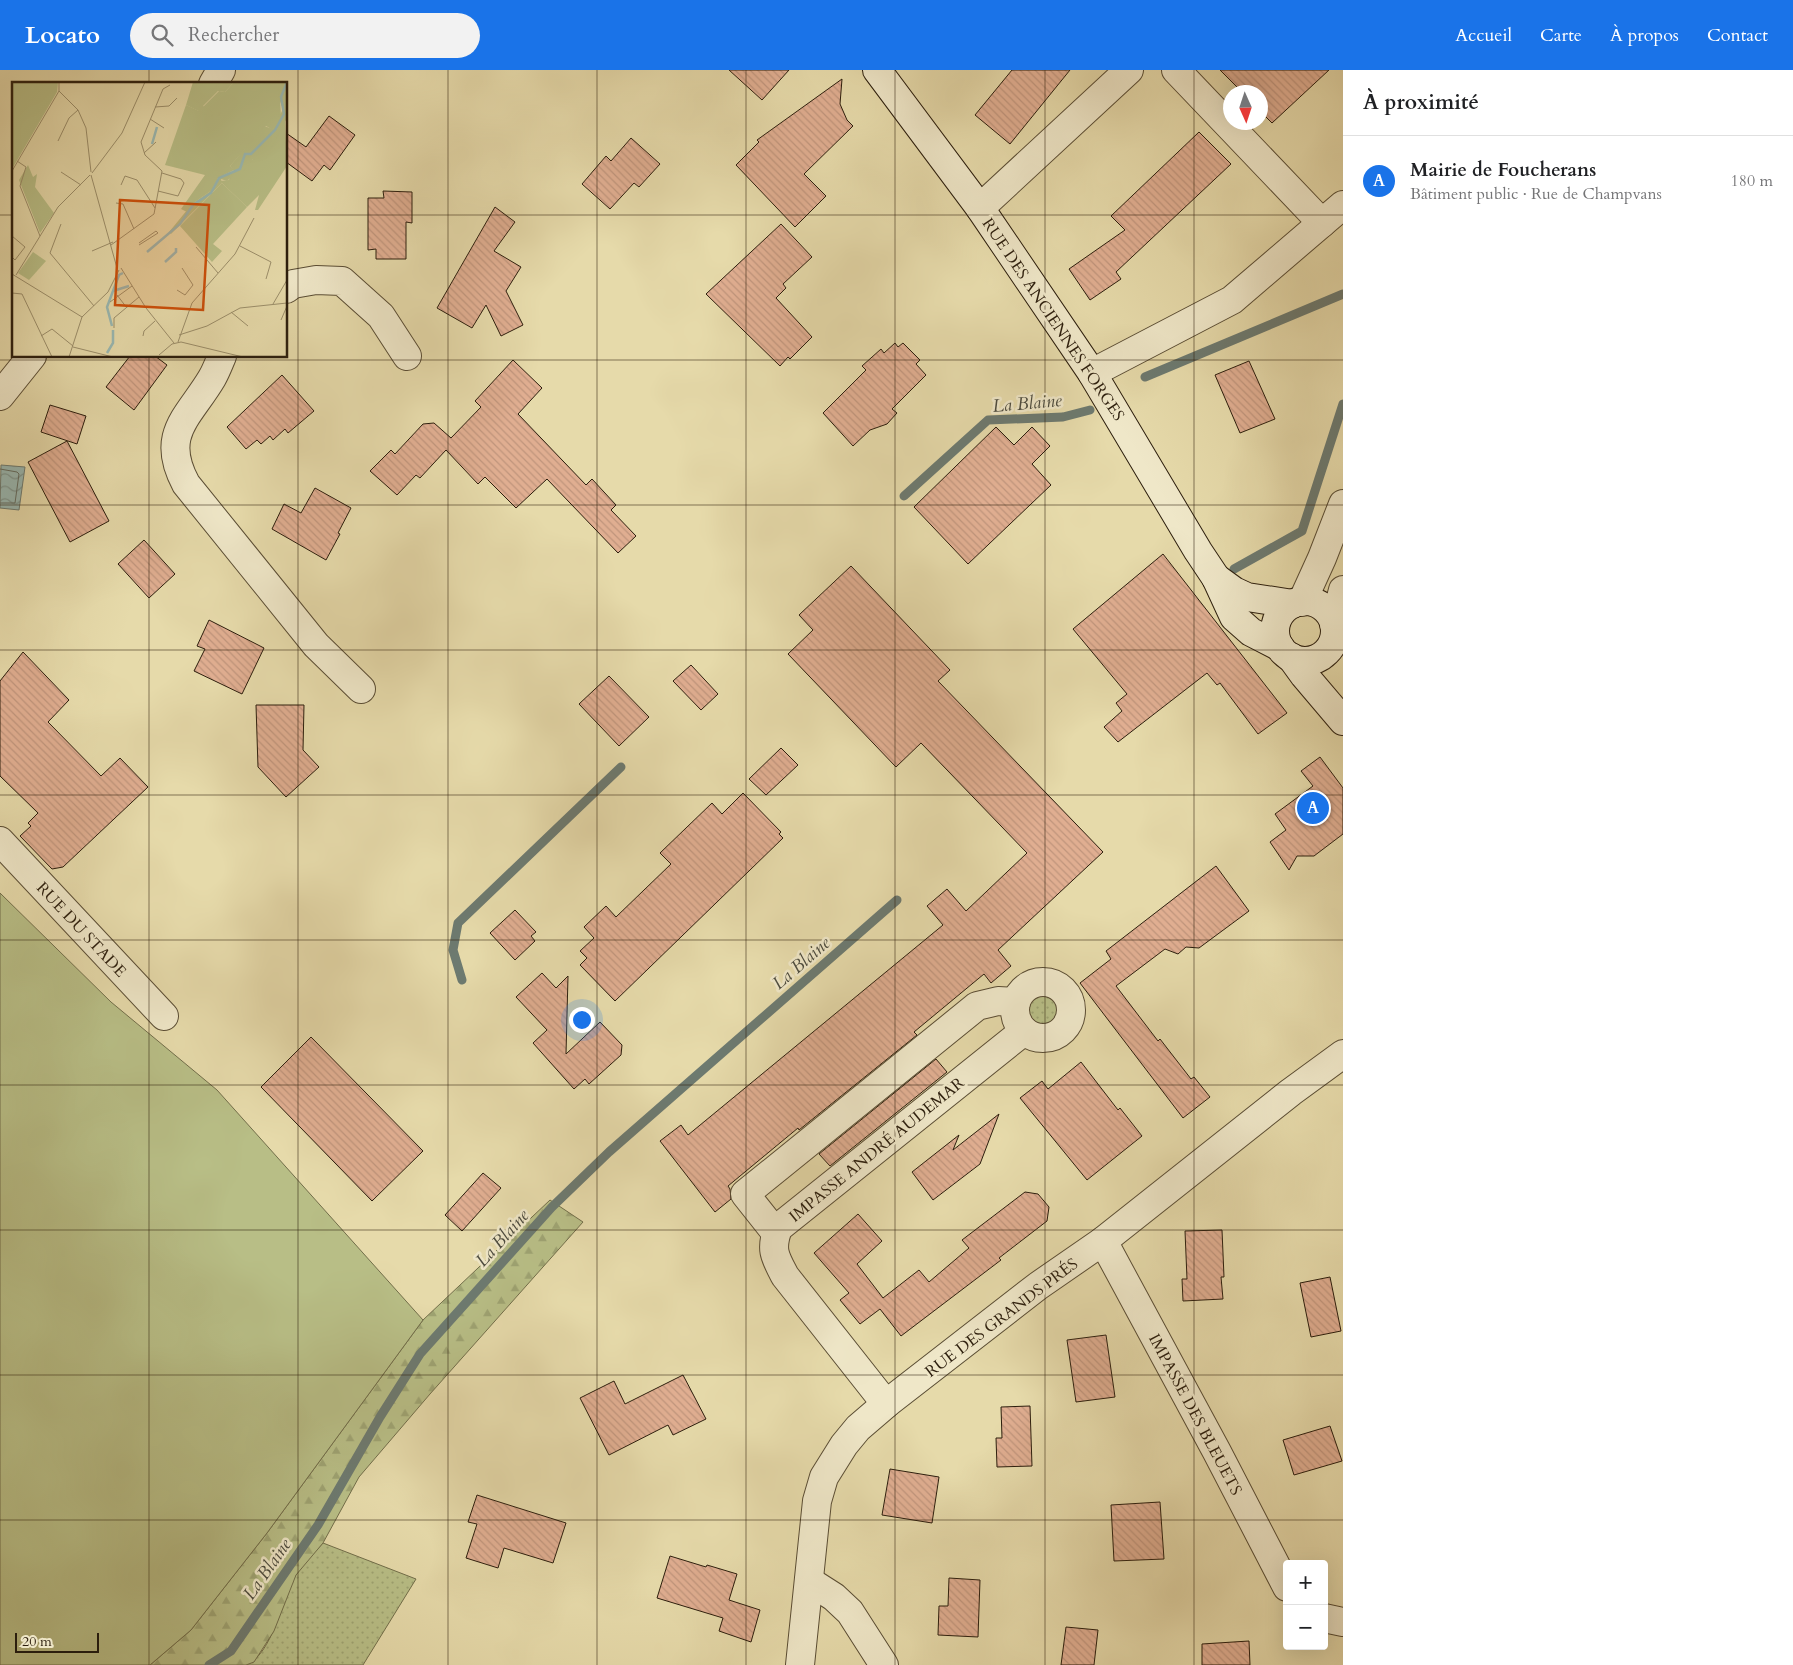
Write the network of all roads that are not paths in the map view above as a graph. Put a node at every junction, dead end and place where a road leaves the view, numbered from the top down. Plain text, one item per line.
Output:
1 (221, 70) edge
2 (877, 70) edge
3 (1129, 70) edge
4 (1176, 70) edge
5 (214, 82) edge
6 (1343, 205) edge
7 (980, 208) junction
8 (1322, 223) junction
9 (288, 287) edge
10 (406, 356) dead end
11 (30, 358) edge
12 (221, 358) edge
13 (1092, 374) junction
14 (0, 396) edge
15 (1343, 504) edge
16 (1216, 578) junction
17 (1343, 590) edge
18 (1298, 603) junction
19 (1334, 629) junction
20 (1285, 652) junction
21 (1343, 663) edge
22 (361, 689) dead end
23 (1343, 721) edge
24 (0, 841) edge
25 (1016, 1002) junction
26 (164, 1016) dead end
27 (1024, 1031) junction
28 (1343, 1054) edge
29 (776, 1233) junction
30 (1103, 1241) junction
31 (886, 1404) junction
32 (1283, 1579) edge
33 (809, 1581) junction
34 (1328, 1619) edge
35 (1343, 1622) edge
36 (800, 1665) edge
37 (884, 1665) edge

1 - 5 street
2 - 7 street, RUE DES ANCIENNES FORGES
3 - 7 street
4 - 8 street
6 - 8 street
7 - 13 street, RUE DES ANCIENNES FORGES
8 - 13 street
9 - 10 street
11 - 14 street
12 - 22 street
13 - 16 street, RUE DES ANCIENNES FORGES
15 - 18 street
16 - 18 street, RUE DES ANCIENNES FORGES
16 - 20 street, RUE DES ANCIENNES FORGES
17 - 19 street
18 - 19 street
18 - 20 street
19 - 20 street
19 - 21 street
20 - 23 street
24 - 26 street, RUE DU STADE
25 - 27 street
25 - 27 street
25 - 29 street
27 - 29 street, IMPASSE ANDRÉ AUDEMAR
28 - 30 street, RUE DES GRANDS PRÉS
29 - 31 street, IMPASSE ANDRÉ AUDEMAR
30 - 31 street, RUE DES GRANDS PRÉS
30 - 32 street, IMPASSE DES BLEUETS
31 - 33 street, RUE DES GRANDS PRÉS
33 - 36 street, RUE DES GRANDS PRÉS
33 - 37 street
34 - 35 street

